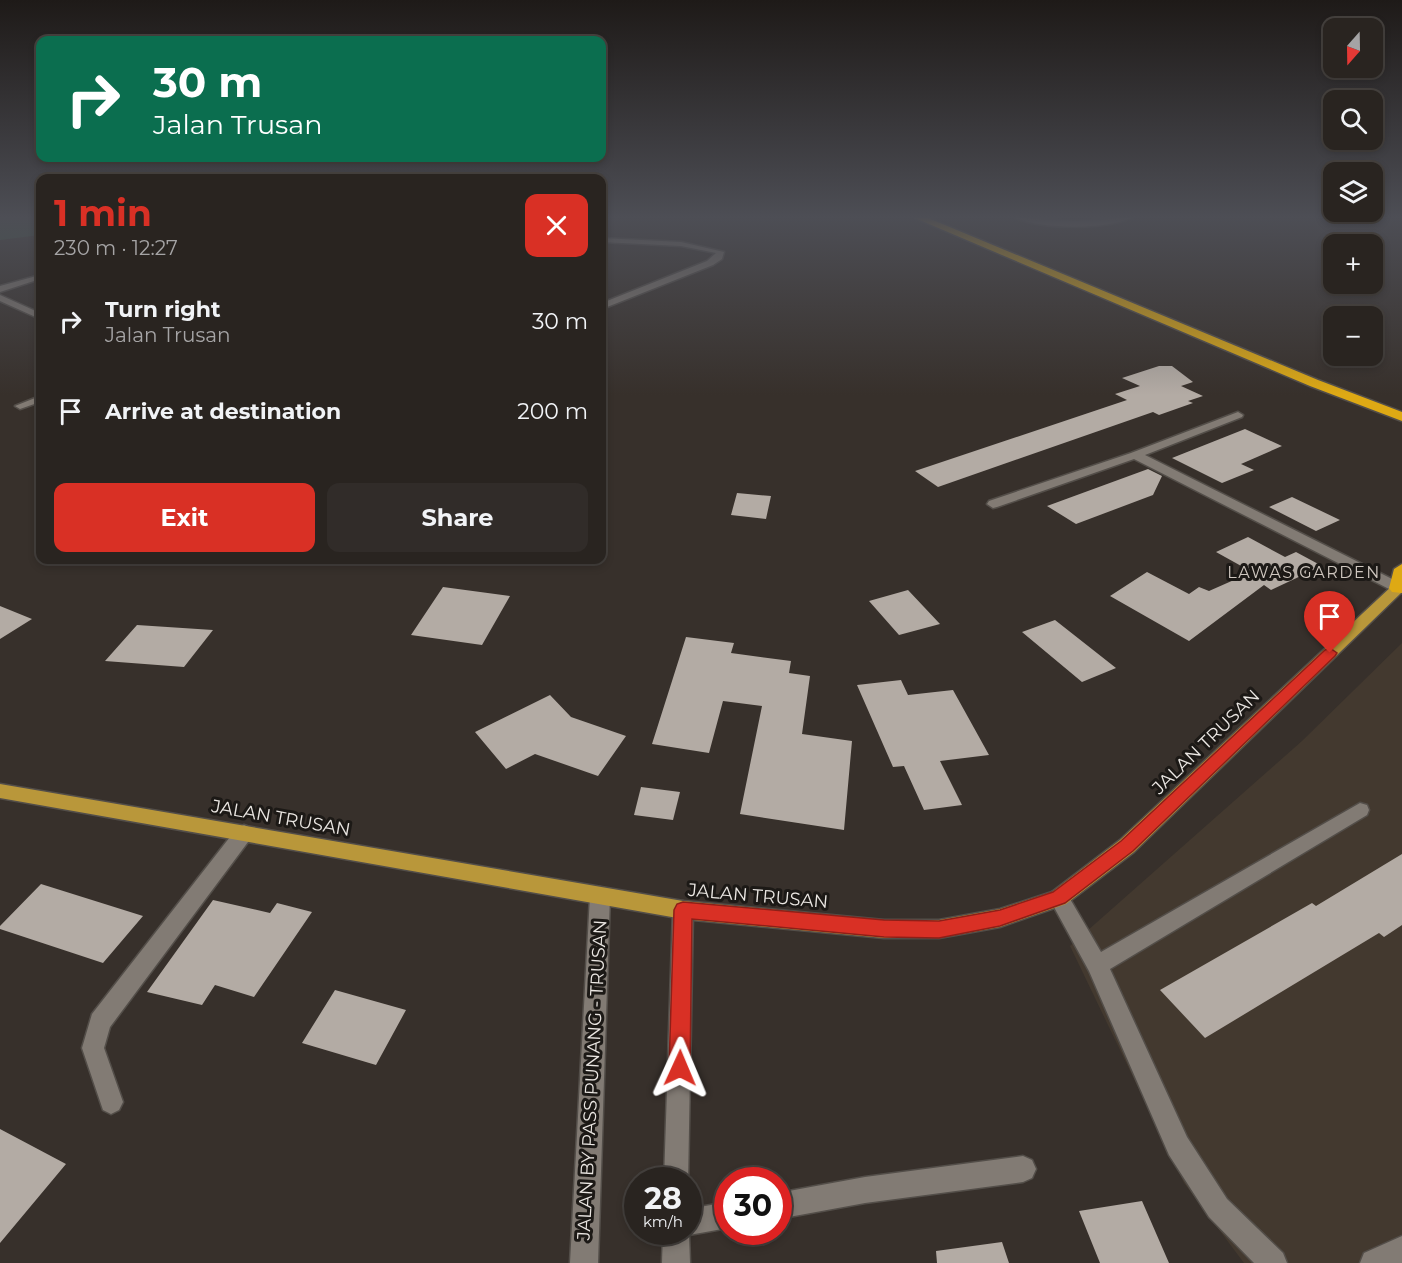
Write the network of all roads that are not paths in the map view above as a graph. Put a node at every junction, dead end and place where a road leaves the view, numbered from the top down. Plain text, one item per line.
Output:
1 (675, 277) edge
2 (1058, 277) edge
3 (36, 278) edge
4 (0, 289) edge
5 (0, 298) edge
6 (606, 304) edge
7 (36, 314) edge
8 (36, 400) edge
9 (20, 406) dead end
10 (1238, 415) dead end
11 (1402, 417) edge
12 (1134, 455) junction
13 (993, 504) dead end
14 (1402, 569) edge
15 (1400, 588) edge
16 (0, 791) edge
17 (1360, 810) dead end
18 (244, 833) junction
19 (600, 896) junction
20 (1059, 898) junction
21 (683, 910) junction
22 (1097, 965) junction
23 (111, 1102) dead end
24 (677, 1167) edge
25 (1023, 1169) dead end
26 (792, 1203) edge
27 (676, 1245) edge
28 (1402, 1249) edge
29 (584, 1263) edge
30 (676, 1263) edge
31 (1273, 1263) edge
32 (1374, 1263) edge

1 - 6 street
2 - 11 highway
3 - 4 street
5 - 7 street
8 - 9 street
10 - 12 street
12 - 13 street
12 - 15 street
14 - 15 highway
15 - 20 main road, JALAN TRUSAN
16 - 18 main road, JALAN TRUSAN
17 - 22 street
18 - 19 main road, JALAN TRUSAN
18 - 23 street
19 - 21 main road, JALAN TRUSAN
19 - 29 street, JALAN BY PASS PUNANG - TRUSAN
20 - 21 main road, JALAN TRUSAN
20 - 22 street
21 - 24 street
22 - 31 street
25 - 26 street
27 - 30 street
28 - 32 street

